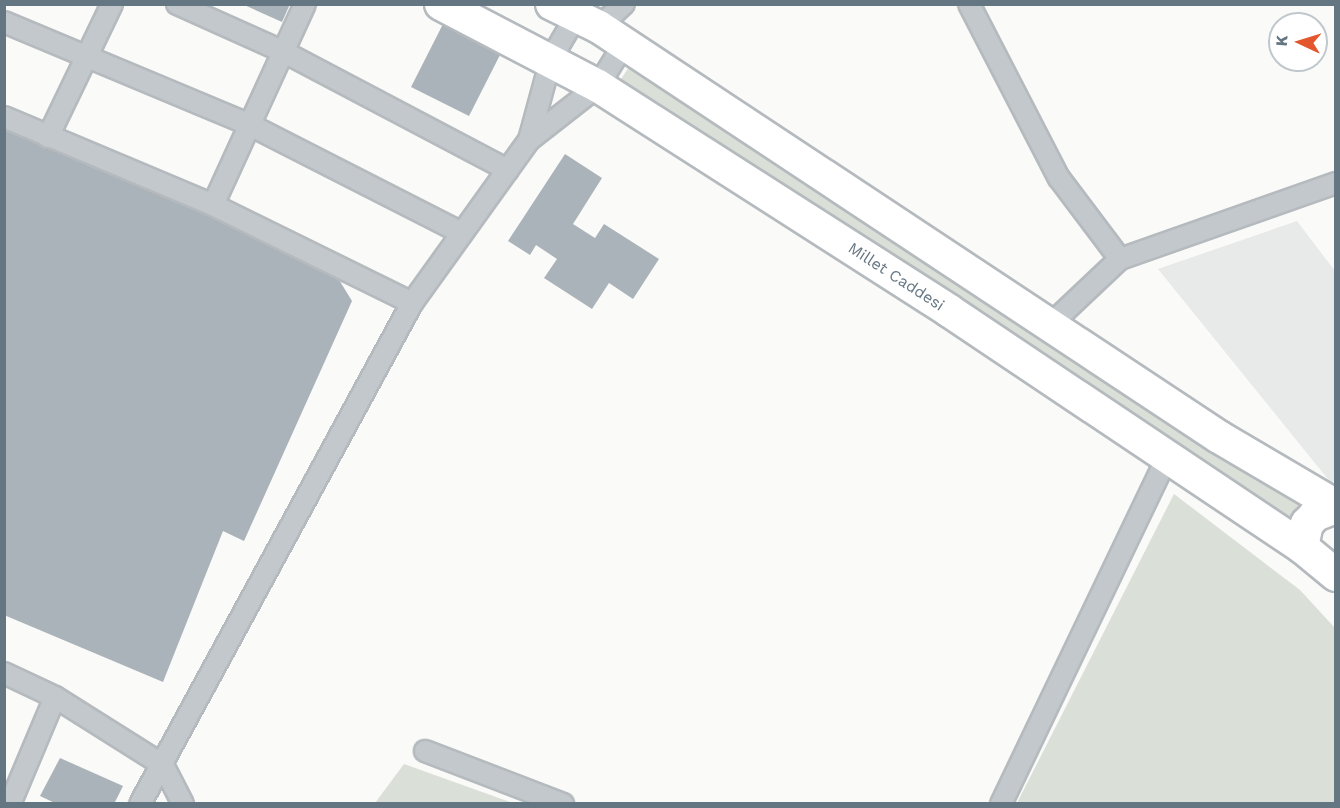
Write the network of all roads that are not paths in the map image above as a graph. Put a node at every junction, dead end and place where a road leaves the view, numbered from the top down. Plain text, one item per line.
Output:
1 (112, 4) edge
2 (177, 4) edge
3 (305, 4) edge
4 (441, 4) edge
5 (969, 4) edge
6 (600, 17) edge
7 (4, 22) edge
8 (284, 52) junction
9 (551, 59) junction
10 (87, 60) junction
11 (598, 86) junction
12 (4, 117) edge
13 (250, 125) junction
14 (48, 137) junction
15 (529, 140) junction
16 (508, 170) junction
17 (1335, 183) edge
18 (213, 205) junction
19 (462, 233) junction
20 (1120, 260) junction
21 (412, 303) junction
22 (1051, 324) junction
23 (1167, 456) junction
24 (1335, 506) edge
25 (1302, 547) junction
26 (1335, 575) edge
27 (4, 673) edge
28 (55, 697) junction
29 (425, 751) dead end
30 (163, 765) junction
31 (10, 804) edge
32 (140, 804) edge
33 (183, 804) edge
34 (562, 804) edge
35 (1001, 804) edge

1 - 10 street
2 - 8 street
3 - 8 street
4 - 9 main road, Millet Caddesi
5 - 20 street
6 - 9 street
6 - 11 street
6 - 22 main road
7 - 10 street
8 - 13 street
8 - 16 street
9 - 11 main road, Millet Caddesi
9 - 15 street
10 - 13 street
10 - 14 street
11 - 15 street
11 - 23 main road, Millet Caddesi
12 - 14 street
13 - 18 street
13 - 19 street
14 - 18 street
15 - 16 street
16 - 19 street
17 - 20 street
18 - 21 street
19 - 21 street
20 - 22 street
21 - 30 street
22 - 24 main road
23 - 25 main road, Millet Caddesi
23 - 35 street
24 - 25 main road
25 - 26 main road, Millet Caddesi
27 - 28 street
28 - 30 street
28 - 31 street
29 - 34 street
30 - 32 street
30 - 33 street

